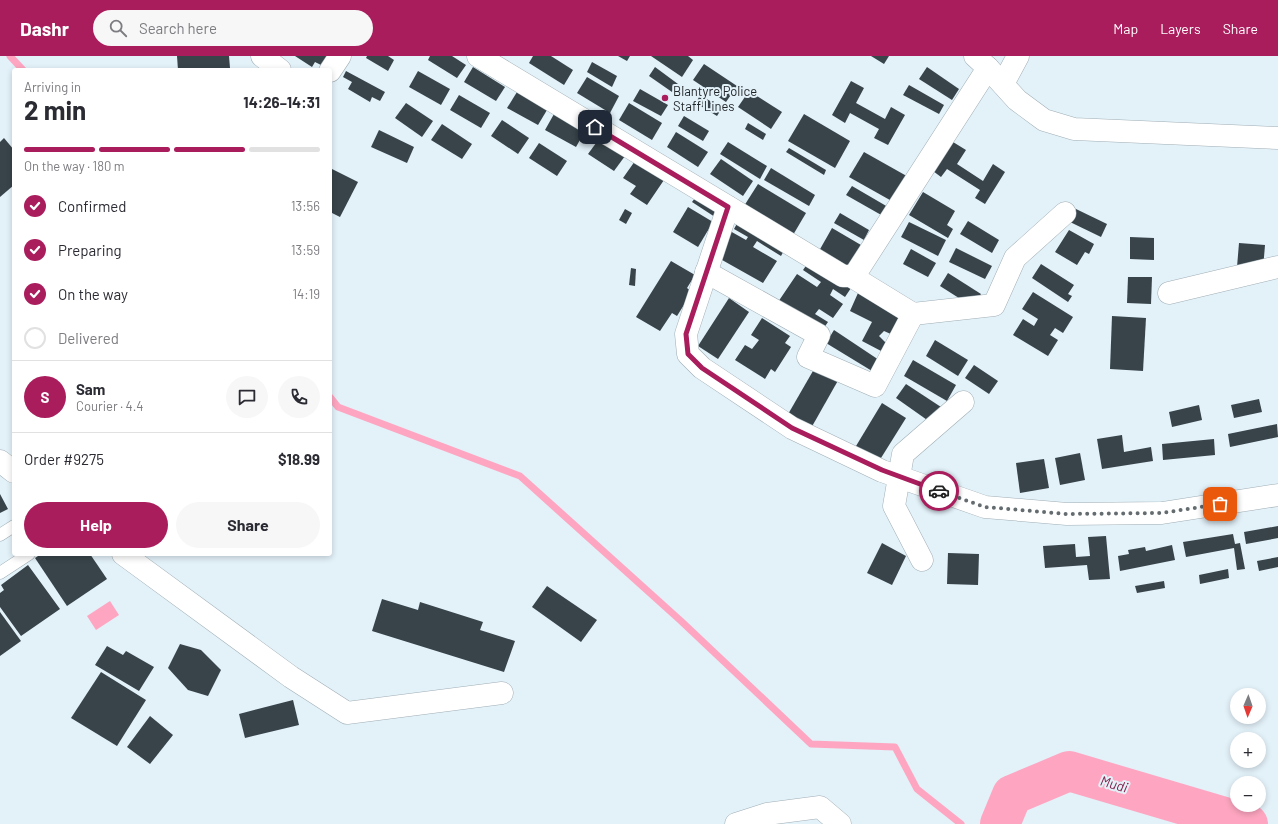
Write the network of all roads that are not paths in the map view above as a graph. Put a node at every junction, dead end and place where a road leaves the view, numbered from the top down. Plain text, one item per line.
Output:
1 (262, 56) edge
2 (340, 56) edge
3 (478, 56) edge
4 (1018, 56) edge
5 (982, 62) edge
6 (277, 68) edge
7 (332, 68) edge
8 (1003, 84) junction
9 (1278, 138) edge
10 (728, 207) junction
11 (1065, 212) dead end
12 (1278, 267) edge
13 (706, 272) junction
14 (851, 276) junction
15 (1169, 293) dead end
16 (913, 314) junction
17 (963, 402) dead end
18 (0, 461) edge
19 (12, 470) edge
20 (899, 477) junction
21 (1278, 495) edge
22 (12, 527) edge
23 (0, 535) edge
24 (26, 556) edge
25 (126, 556) edge
26 (922, 560) dead end
27 (0, 573) edge
28 (502, 692) dead end
29 (736, 824) edge
30 (840, 824) edge

1 - 6 street
2 - 7 street
3 - 10 street
4 - 8 street
5 - 8 street
5 - 14 street
8 - 9 street
10 - 13 street
10 - 14 street
11 - 16 street
12 - 15 street
13 - 16 street
13 - 20 street
14 - 16 street
17 - 20 street
18 - 19 street
20 - 21 street
20 - 26 street
22 - 23 lane
24 - 27 lane
25 - 28 street
29 - 30 street

